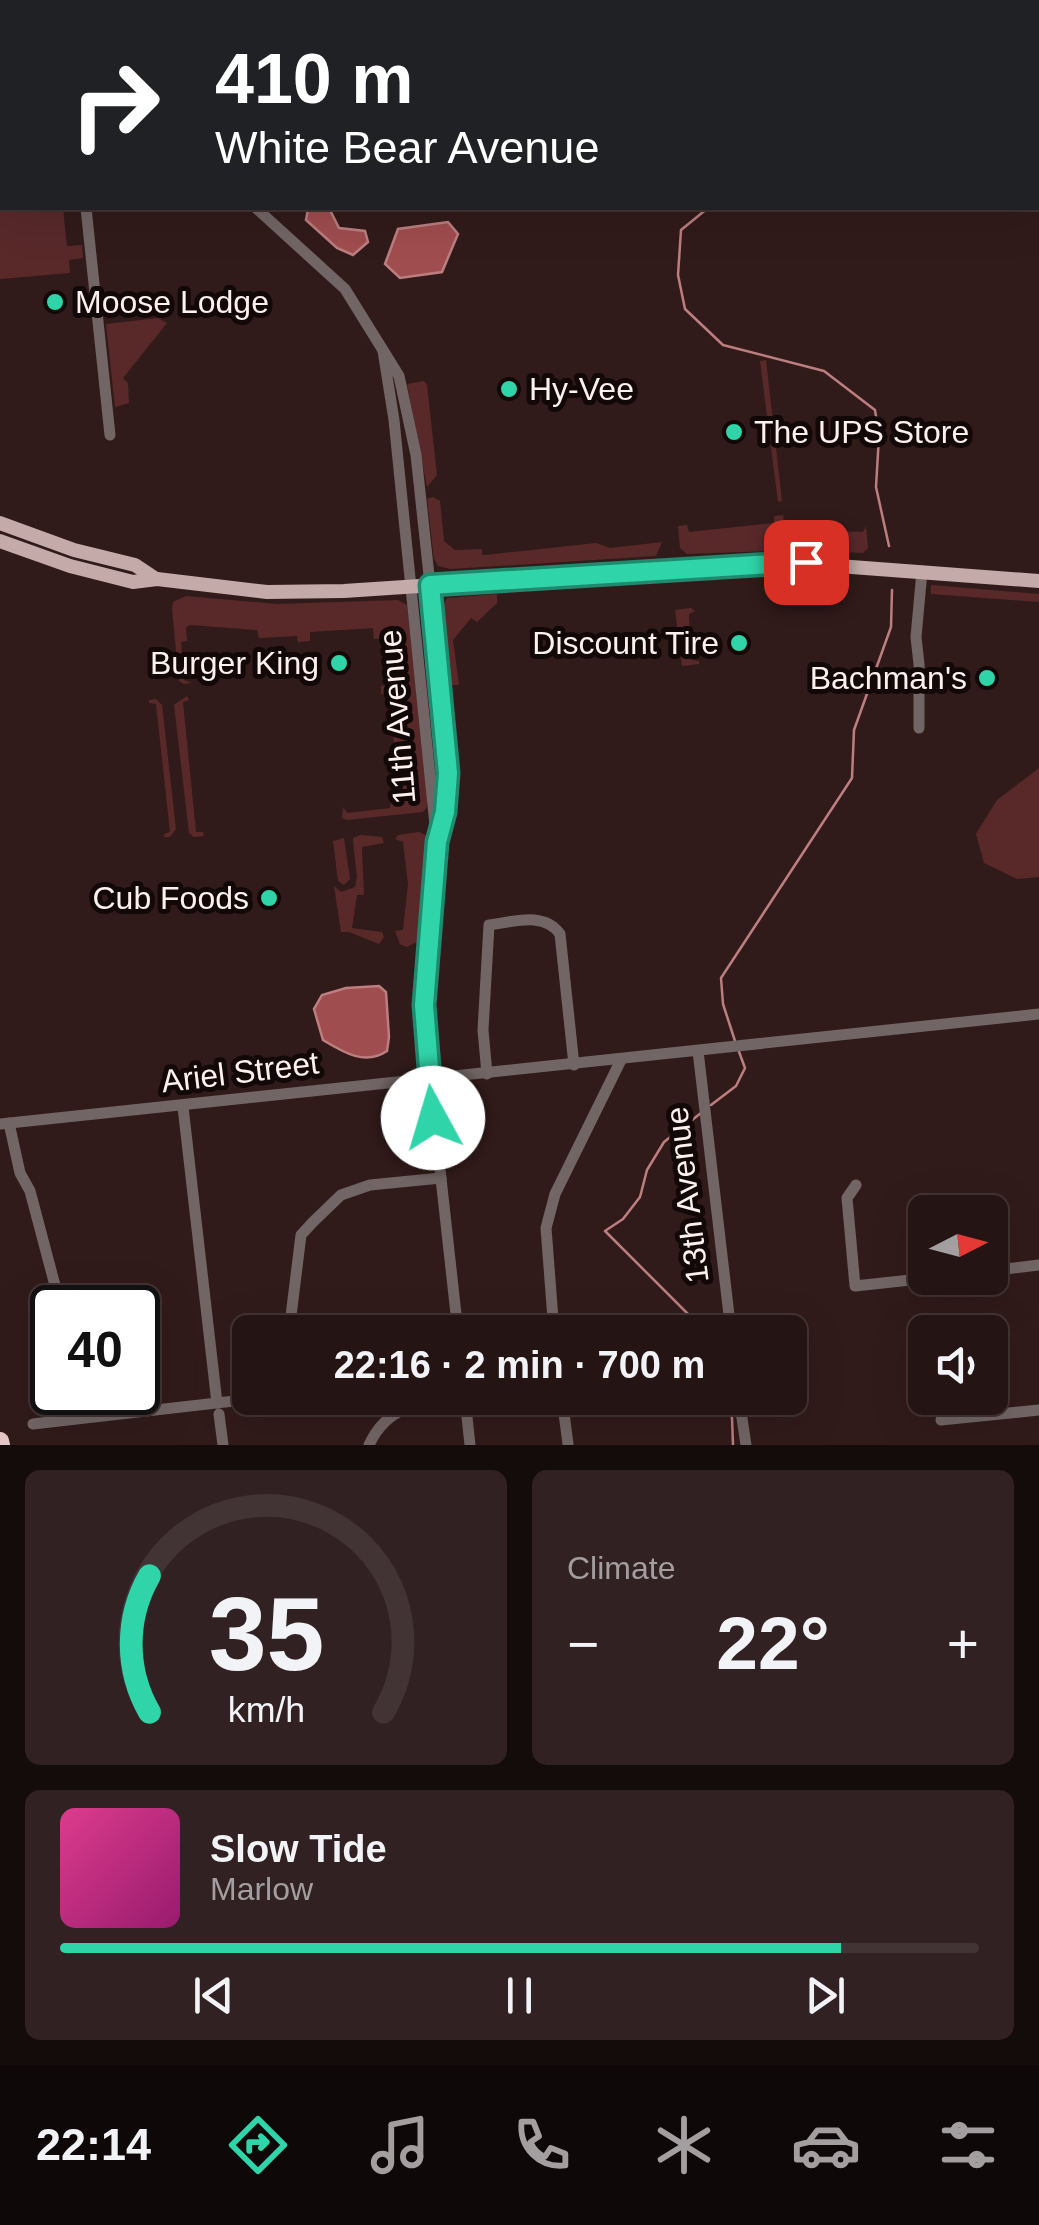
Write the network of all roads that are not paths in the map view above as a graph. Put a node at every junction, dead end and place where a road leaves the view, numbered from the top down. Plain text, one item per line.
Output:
1 (86, 210) edge
2 (258, 210) edge
3 (382, 347) junction
4 (110, 435) dead end
5 (0, 523) edge
6 (0, 541) edge
7 (922, 571) junction
8 (157, 579) junction
9 (1039, 581) edge
10 (430, 585) junction
11 (412, 586) junction
12 (919, 728) dead end
13 (437, 842) junction
14 (1039, 1014) edge
15 (698, 1051) junction
16 (620, 1060) junction
17 (574, 1065) junction
18 (487, 1074) junction
19 (428, 1079) junction
20 (183, 1106) junction
21 (4, 1124) edge
22 (441, 1178) junction
23 (856, 1185) dead end
24 (1039, 1265) edge
25 (1008, 1269) edge
26 (908, 1280) edge
27 (55, 1285) edge
28 (291, 1315) edge
29 (456, 1315) edge
30 (553, 1315) edge
31 (728, 1315) edge
32 (232, 1405) edge
33 (218, 1408) junction
34 (1039, 1410) edge
35 (70, 1415) edge
36 (392, 1415) edge
37 (467, 1415) edge
38 (564, 1415) edge
39 (742, 1415) edge
40 (71, 1420) junction
41 (941, 1420) dead end
42 (33, 1424) dead end
43 (568, 1444) edge
44 (223, 1445) edge
45 (370, 1445) edge
46 (470, 1445) edge
47 (746, 1445) edge

1 - 4 street
2 - 3 street, 11th Avenue
3 - 10 street, 11th Avenue
3 - 11 street, 11th Avenue
5 - 8 main road
6 - 8 main road
7 - 9 main road
7 - 10 main road
7 - 12 street
8 - 11 main road
10 - 11 main road
10 - 13 street, 11th Avenue
11 - 13 street, 11th Avenue
13 - 19 street, 11th Avenue
14 - 15 street, Ariel Street
15 - 16 street, Ariel Street
15 - 31 street, 13th Avenue
16 - 17 street, Ariel Street
16 - 30 street
17 - 18 street, Ariel Street
17 - 18 street
18 - 19 street, Ariel Street
19 - 20 street, Ariel Street
19 - 22 street, 11th Avenue
20 - 21 street, Ariel Street
20 - 33 street
21 - 27 street
22 - 28 street
22 - 29 street, 11th Avenue
23 - 26 street
24 - 25 street
32 - 33 street
33 - 40 street
33 - 44 street
34 - 41 street
35 - 40 street
36 - 45 street
37 - 46 street
38 - 43 street
39 - 47 street
40 - 42 street

